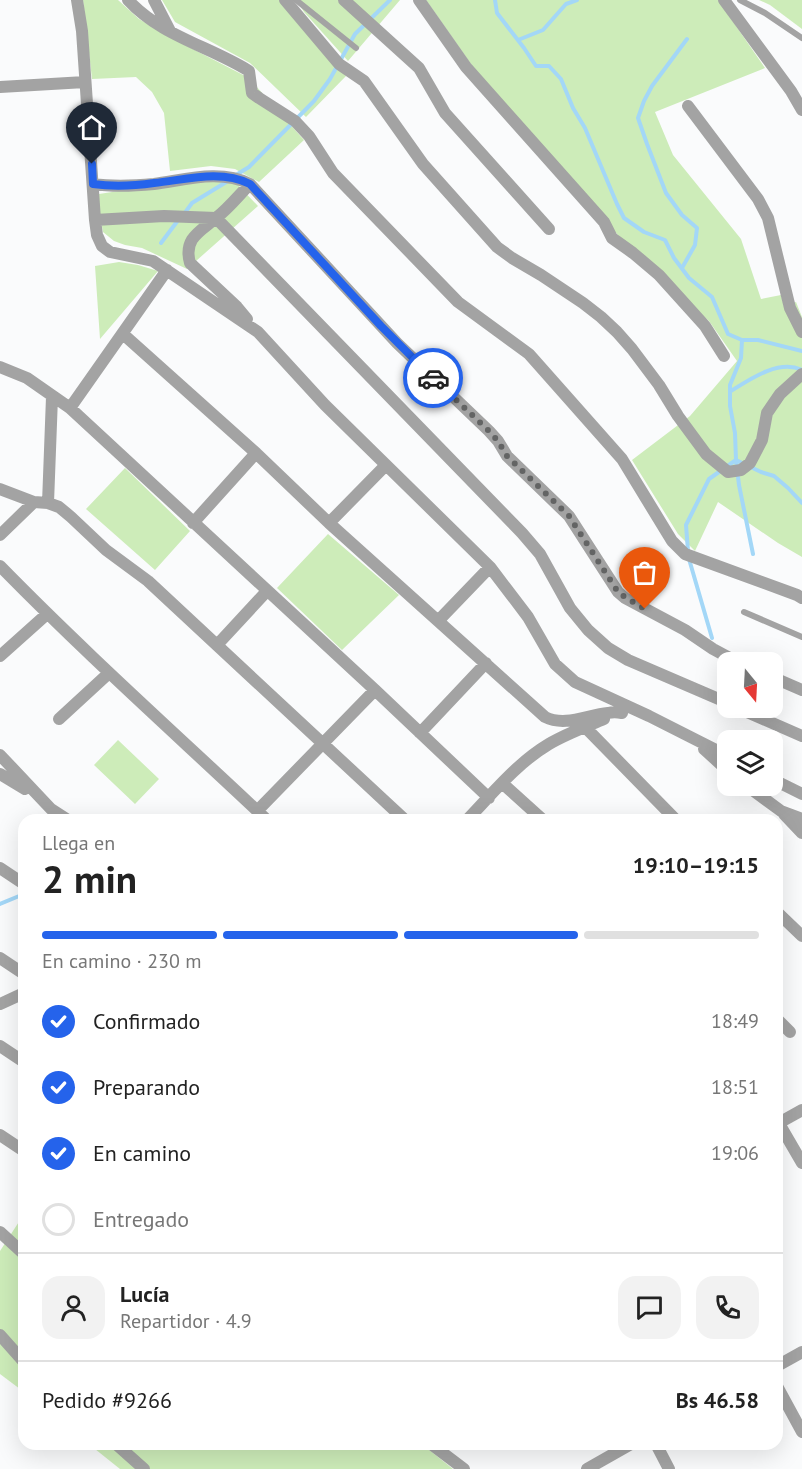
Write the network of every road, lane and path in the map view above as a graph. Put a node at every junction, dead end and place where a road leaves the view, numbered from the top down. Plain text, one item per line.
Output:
1 (77, 0) edge
2 (128, 0) edge
3 (154, 0) edge
4 (285, 0) edge
5 (296, 0) edge
6 (344, 0) edge
7 (418, 0) edge
8 (724, 0) edge
9 (740, 0) edge
10 (171, 34) junction
11 (802, 38) edge
12 (356, 48) dead end
13 (85, 82) junction
14 (0, 87) edge
15 (688, 106) dead end
16 (802, 110) edge
17 (93, 184) junction
18 (250, 184) junction
19 (216, 218) junction
20 (95, 220) junction
21 (549, 229) dead end
22 (167, 270) junction
23 (258, 332) junction
24 (802, 332) edge
25 (123, 334) junction
26 (724, 356) dead end
27 (0, 367) edge
28 (802, 374) edge
29 (52, 397) junction
30 (70, 408) junction
31 (256, 453) junction
32 (386, 465) junction
33 (0, 489) edge
34 (33, 502) junction
35 (48, 502) junction
36 (193, 523) junction
37 (329, 523) junction
38 (0, 536) edge
39 (0, 566) edge
40 (490, 567) junction
41 (267, 591) junction
42 (802, 598) edge
43 (744, 612) dead end
44 (47, 614) junction
45 (438, 621) junction
46 (802, 637) edge
47 (217, 645) junction
48 (719, 652) edge
49 (0, 656) edge
50 (486, 663) junction
51 (109, 673) junction
52 (783, 682) edge
53 (375, 690) junction
54 (802, 690) edge
55 (717, 698) edge
56 (622, 713) junction
57 (649, 716) junction
58 (761, 718) edge
59 (59, 719) dead end
60 (585, 727) junction
61 (420, 733) junction
62 (802, 736) edge
63 (694, 740) junction
64 (322, 745) junction
65 (717, 751) edge
66 (0, 755) edge
67 (717, 761) edge
68 (0, 774) edge
69 (502, 783) junction
70 (783, 784) edge
71 (802, 794) edge
72 (761, 796) edge
73 (40, 798) junction
74 (489, 798) junction
75 (257, 811) junction
76 (781, 811) junction
77 (59, 814) edge
78 (260, 814) edge
79 (398, 814) edge
80 (473, 814) edge
81 (536, 814) edge
82 (670, 814) edge
83 (802, 819) edge
84 (802, 833) edge
85 (0, 868) edge
86 (18, 880) edge
87 (783, 918) edge
88 (802, 936) edge
89 (0, 958) edge
90 (18, 970) edge
91 (18, 996) edge
92 (0, 1005) edge
93 (783, 1026) edge
94 (790, 1032) dead end
95 (0, 1046) edge
96 (18, 1058) edge
97 (802, 1110) edge
98 (783, 1120) edge
99 (783, 1133) edge
100 (0, 1135) edge
101 (18, 1147) edge
102 (802, 1163) edge
103 (0, 1232) edge
104 (18, 1248) edge
105 (0, 1335) edge
106 (802, 1352) edge
107 (18, 1355) edge
108 (783, 1363) edge
109 (783, 1397) edge
110 (802, 1432) edge
111 (123, 1450) edge
112 (439, 1450) edge
113 (620, 1450) edge
114 (659, 1450) edge
115 (144, 1469) edge
116 (464, 1469) edge
117 (587, 1469) edge
118 (669, 1469) edge

1 - 13 street
2 - 10 street
3 - 10 street
4 - 28 street
5 - 12 lane
6 - 21 street
7 - 26 street
8 - 16 street
9 - 11 lane
10 - 42 street
13 - 14 street
13 - 17 street
15 - 24 street
17 - 18 street
17 - 20 street
18 - 19 street
18 - 48 street
19 - 20 street
19 - 23 street
19 - 55 street
20 - 22 street
22 - 23 street
22 - 25 street
23 - 32 street
25 - 30 street
25 - 31 street
27 - 29 street
29 - 30 street
29 - 35 street
30 - 36 street
31 - 36 street
31 - 37 street
32 - 37 street
32 - 40 street
33 - 34 street
34 - 35 street
34 - 38 street
35 - 47 street
36 - 41 street
37 - 45 street
39 - 44 street
40 - 45 street
40 - 57 street
41 - 47 street
41 - 53 street
43 - 46 lane
44 - 49 street
44 - 51 street
45 - 50 street
47 - 64 street
50 - 56 street
50 - 61 street
51 - 59 street
51 - 75 street
52 - 54 street
53 - 61 street
53 - 64 street
56 - 57 street
56 - 60 street
57 - 63 street
58 - 62 street
60 - 69 street
60 - 82 street
61 - 74 street
63 - 65 street
63 - 67 street
64 - 75 street
64 - 79 street
66 - 73 street
68 - 73 street
69 - 74 street
69 - 81 street
70 - 71 street
72 - 76 street
73 - 77 street
74 - 80 street
75 - 78 street
76 - 83 street
76 - 84 street
85 - 86 street
87 - 88 street
89 - 90 street
91 - 92 street
93 - 94 street
95 - 96 street
97 - 98 street
99 - 102 street
100 - 101 street
103 - 104 street
105 - 107 street
106 - 108 street
109 - 110 street
111 - 115 street
112 - 116 street
113 - 117 street
114 - 118 street

